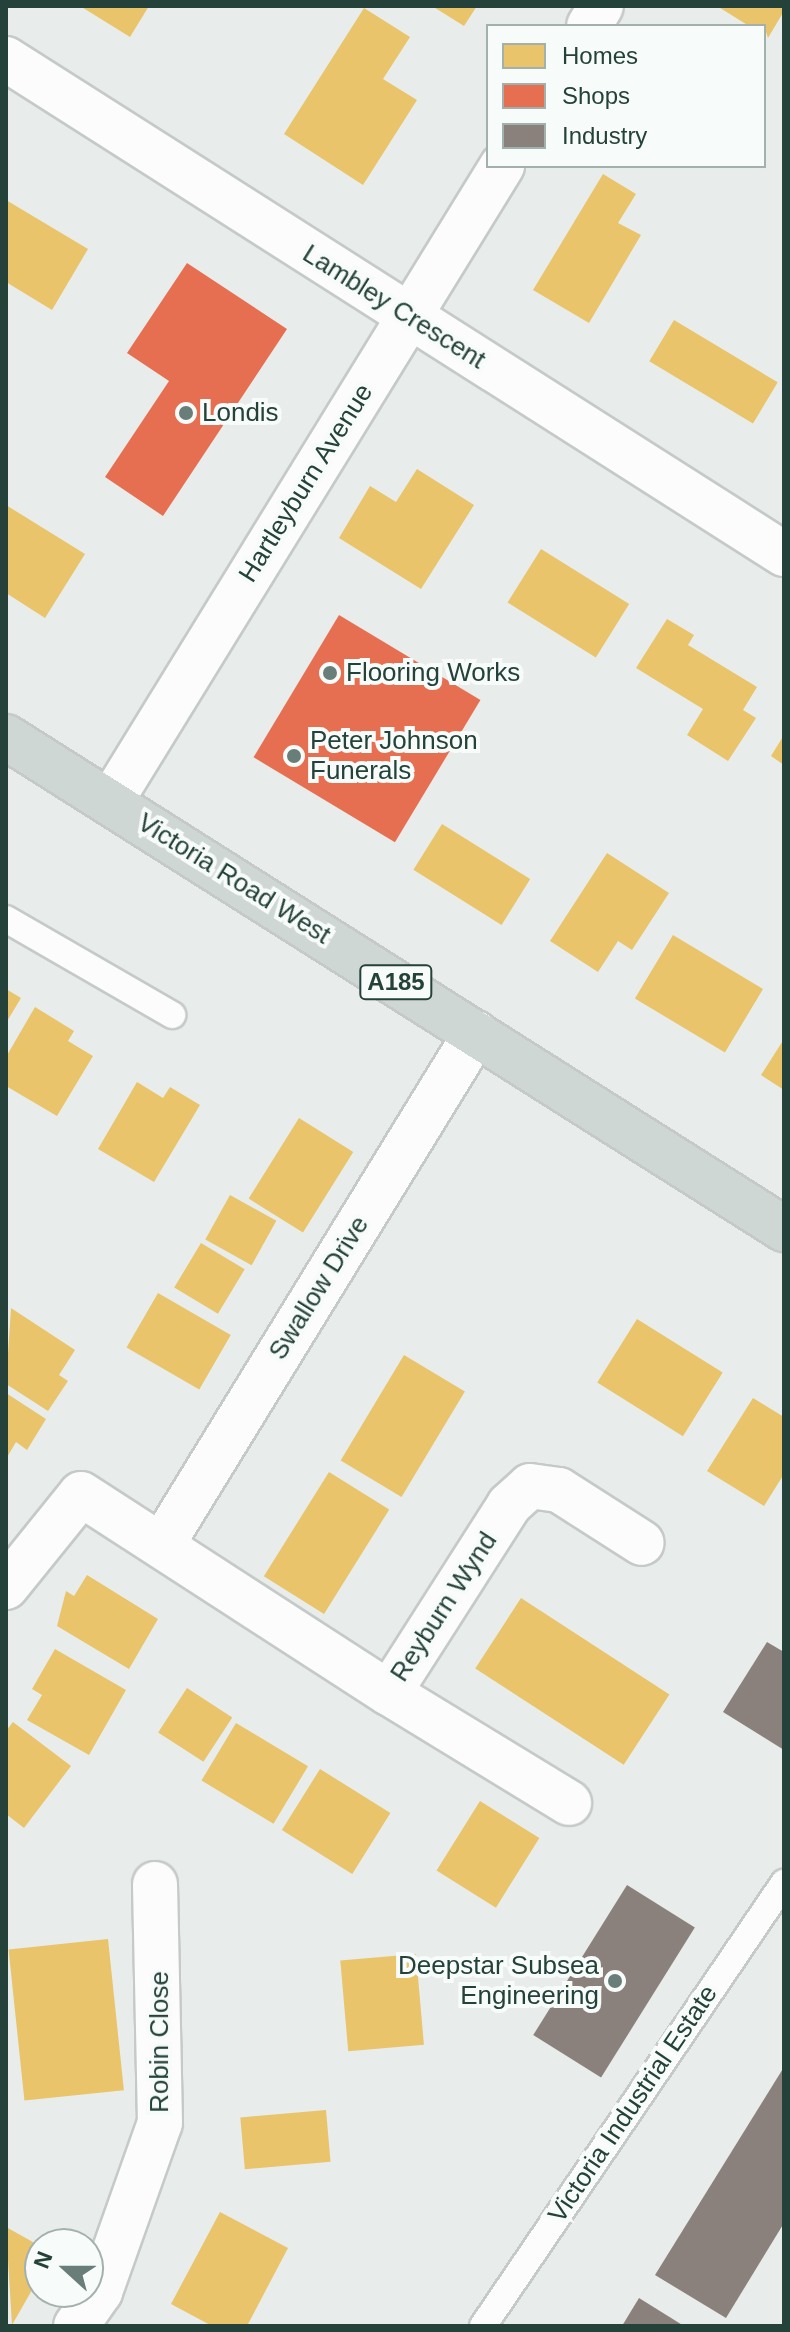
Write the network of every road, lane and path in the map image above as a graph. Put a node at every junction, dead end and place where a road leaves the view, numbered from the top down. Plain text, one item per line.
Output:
1 (601, 6) edge
2 (590, 24) edge
3 (6, 59) edge
4 (501, 168) edge
5 (409, 317) junction
6 (784, 554) edge
7 (6, 737) edge
8 (111, 801) junction
9 (6, 919) edge
10 (172, 1015) dead end
11 (476, 1033) junction
12 (784, 1229) edge
13 (163, 1543) junction
14 (642, 1543) dead end
15 (6, 1587) edge
16 (389, 1693) junction
17 (569, 1803) dead end
18 (784, 1883) edge
19 (155, 1884) dead end
20 (76, 2326) edge
21 (483, 2326) edge

1 - 2 street
3 - 5 street, Lambley Crescent
4 - 5 street, Hartleyburn Avenue
5 - 6 street, Lambley Crescent
5 - 8 street, Hartleyburn Avenue
7 - 8 main road, Victoria Road West / A185
8 - 11 main road, Victoria Road West / A185
9 - 10 lane
11 - 12 main road, Victoria Road West / A185
11 - 13 street, Swallow Drive
13 - 15 street, Reyburn Wynd
13 - 16 street, Reyburn Wynd
14 - 16 street, Reyburn Wynd
16 - 17 street
18 - 21 lane, Victoria Industrial Estate
19 - 20 street, Robin Close

